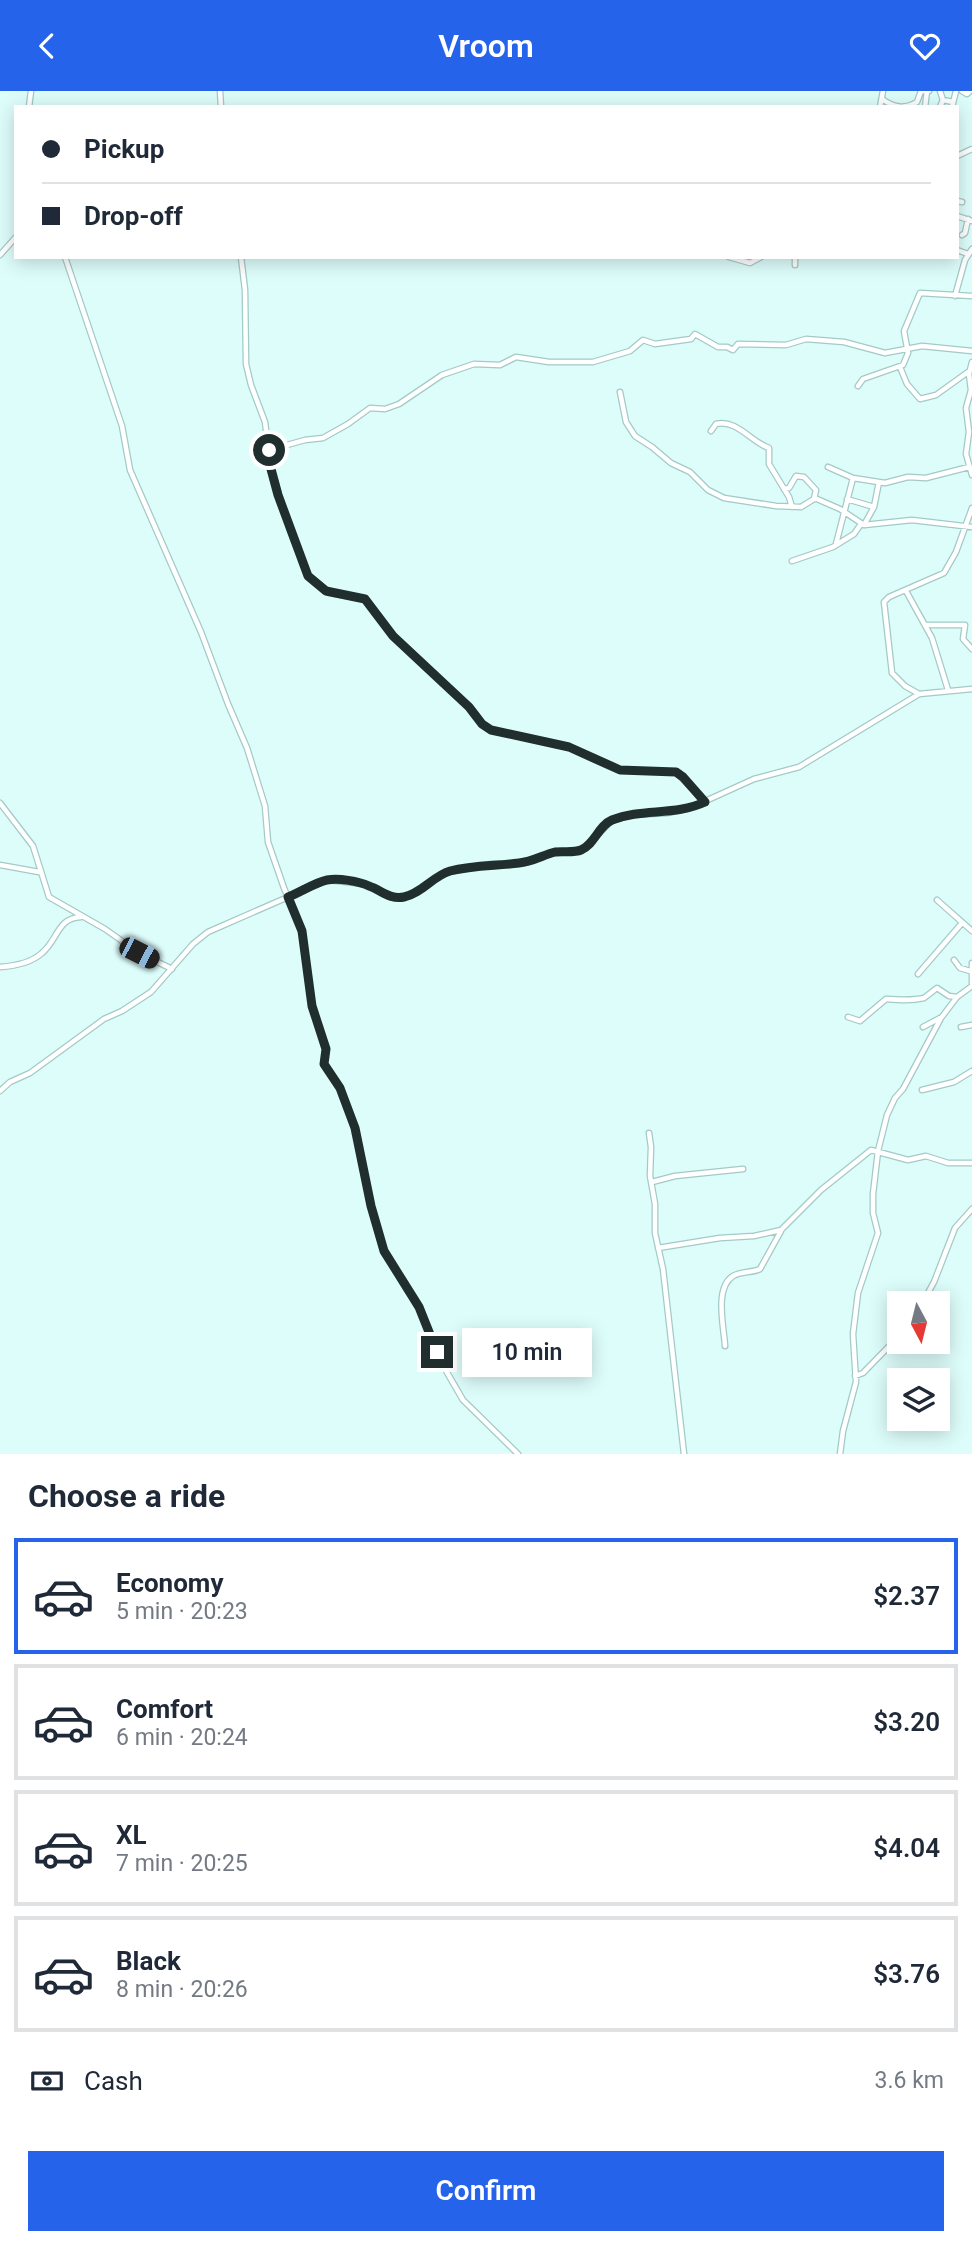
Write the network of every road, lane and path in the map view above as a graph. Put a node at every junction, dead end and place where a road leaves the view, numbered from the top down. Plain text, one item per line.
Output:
1 (883, 91) edge
2 (928, 91) edge
3 (940, 91) edge
4 (956, 91) edge
5 (962, 91) edge
6 (970, 91) edge
7 (882, 99) junction
8 (943, 100) junction
9 (880, 105) edge
10 (891, 105) edge
11 (910, 105) edge
12 (941, 105) edge
13 (952, 105) edge
14 (970, 220) edge
15 (972, 232) edge
16 (14, 239) edge
17 (971, 251) edge
18 (0, 255) edge
19 (66, 259) edge
20 (241, 259) edge
21 (736, 259) edge
22 (757, 259) edge
23 (795, 259) edge
24 (795, 265) dead end
25 (955, 296) junction
26 (972, 296) edge
27 (908, 348) junction
28 (972, 351) edge
29 (972, 362) edge
30 (900, 367) junction
31 (969, 372) junction
32 (858, 386) dead end
33 (620, 392) dead end
34 (711, 431) dead end
35 (269, 450) junction
36 (828, 467) dead end
37 (969, 467) junction
38 (972, 475) edge
39 (853, 478) junction
40 (878, 482) junction
41 (784, 489) junction
42 (814, 499) junction
43 (847, 499) junction
44 (792, 507) junction
45 (874, 507) junction
46 (972, 508) edge
47 (846, 513) junction
48 (863, 524) junction
49 (969, 528) edge
50 (836, 544) junction
51 (792, 561) dead end
52 (906, 591) junction
53 (925, 625) junction
54 (972, 649) edge
55 (972, 689) edge
56 (948, 690) junction
57 (919, 694) junction
58 (705, 802) junction
59 (0, 803) edge
60 (0, 865) edge
61 (40, 872) junction
62 (288, 897) junction
63 (937, 900) dead end
64 (82, 916) junction
65 (962, 923) junction
66 (972, 931) edge
67 (954, 960) dead end
68 (972, 963) edge
69 (0, 967) edge
70 (172, 969) junction
71 (970, 971) edge
72 (918, 974) dead end
73 (972, 985) edge
74 (957, 997) junction
75 (848, 1017) dead end
76 (941, 1019) junction
77 (972, 1025) edge
78 (923, 1027) dead end
79 (961, 1027) dead end
80 (972, 1071) edge
81 (922, 1090) dead end
82 (0, 1091) edge
83 (649, 1133) dead end
84 (878, 1151) junction
85 (972, 1163) edge
86 (743, 1169) dead end
87 (652, 1182) junction
88 (972, 1209) edge
89 (781, 1230) junction
90 (658, 1248) junction
91 (929, 1291) edge
92 (725, 1346) dead end
93 (887, 1348) edge
94 (855, 1376) junction
95 (518, 1454) edge
96 (684, 1454) edge
97 (839, 1454) edge

1 - 7 street
2 - 11 street
3 - 8 street
4 - 13 street
5 - 6 street
7 - 9 street
7 - 10 street
8 - 12 street
8 - 13 street
14 - 15 street
16 - 18 street
17 - 25 street
19 - 62 street
20 - 35 street
21 - 22 street
23 - 24 street
25 - 26 street
25 - 27 street
27 - 28 street
27 - 30 street
27 - 35 street
29 - 31 street
30 - 31 street
30 - 32 street
31 - 37 street
33 - 44 street
34 - 41 street
35 - 58 street
36 - 39 street
37 - 38 street
37 - 40 street
39 - 40 street
39 - 43 street
40 - 45 street
41 - 42 street
41 - 44 street
42 - 44 street
42 - 47 street
43 - 45 street
43 - 47 street
45 - 48 street
46 - 49 street
47 - 48 street
47 - 50 street
48 - 49 street
48 - 50 street
49 - 52 street
50 - 51 street
52 - 53 street
52 - 57 street
53 - 54 street
53 - 56 street
55 - 56 street
56 - 57 street
57 - 58 street
58 - 62 street
59 - 61 street
60 - 61 street
61 - 64 street
62 - 70 street
62 - 95 street
63 - 65 street
64 - 69 street
64 - 70 street
65 - 66 street
65 - 72 street
67 - 71 street
68 - 71 street
70 - 82 street
71 - 73 street
73 - 74 street
74 - 75 street
74 - 76 street
76 - 78 street
76 - 84 street
77 - 79 street
80 - 81 street
83 - 87 street
84 - 85 street
84 - 89 street
84 - 94 street
86 - 87 street
87 - 90 street
88 - 91 street
89 - 90 street
89 - 92 street
90 - 96 street
93 - 94 street
94 - 97 street

